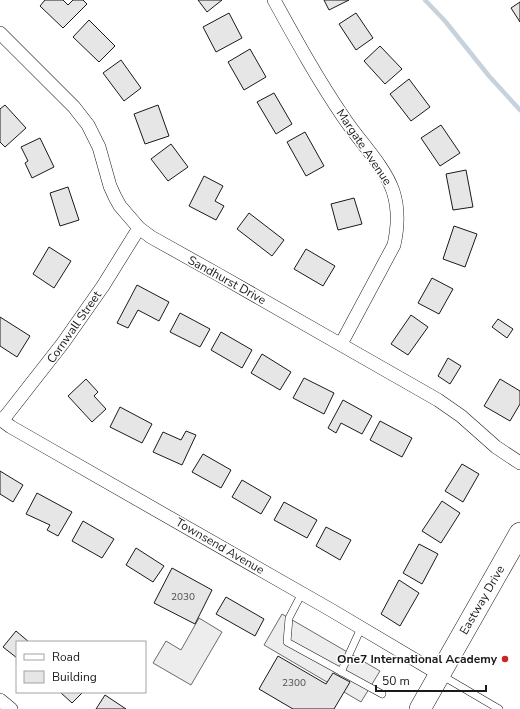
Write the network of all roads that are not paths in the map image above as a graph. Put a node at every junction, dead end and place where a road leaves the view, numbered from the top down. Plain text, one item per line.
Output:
1 (274, 0) edge
2 (0, 33) edge
3 (139, 228) junction
4 (341, 344) junction
5 (1, 420) edge
6 (520, 463) edge
7 (520, 533) edge
8 (302, 593) junction
9 (361, 628) junction
10 (341, 672) junction
11 (439, 674) junction
12 (382, 694) dead end
13 (0, 700) edge
14 (11, 709) edge
15 (420, 709) edge
16 (499, 709) edge

1 - 4 street, Margate Avenue
2 - 3 street, Sandhurst Drive
3 - 4 street, Sandhurst Drive
3 - 5 street, Cornwall Street
4 - 6 street, Sandhurst Drive
5 - 8 street, Townsend Avenue
7 - 11 main road, Eastway Drive
8 - 9 street, Townsend Avenue
8 - 10 lane
9 - 10 lane
9 - 11 street, Townsend Avenue
10 - 12 lane
11 - 15 main road, Eastway Drive
11 - 16 lane
13 - 14 street

